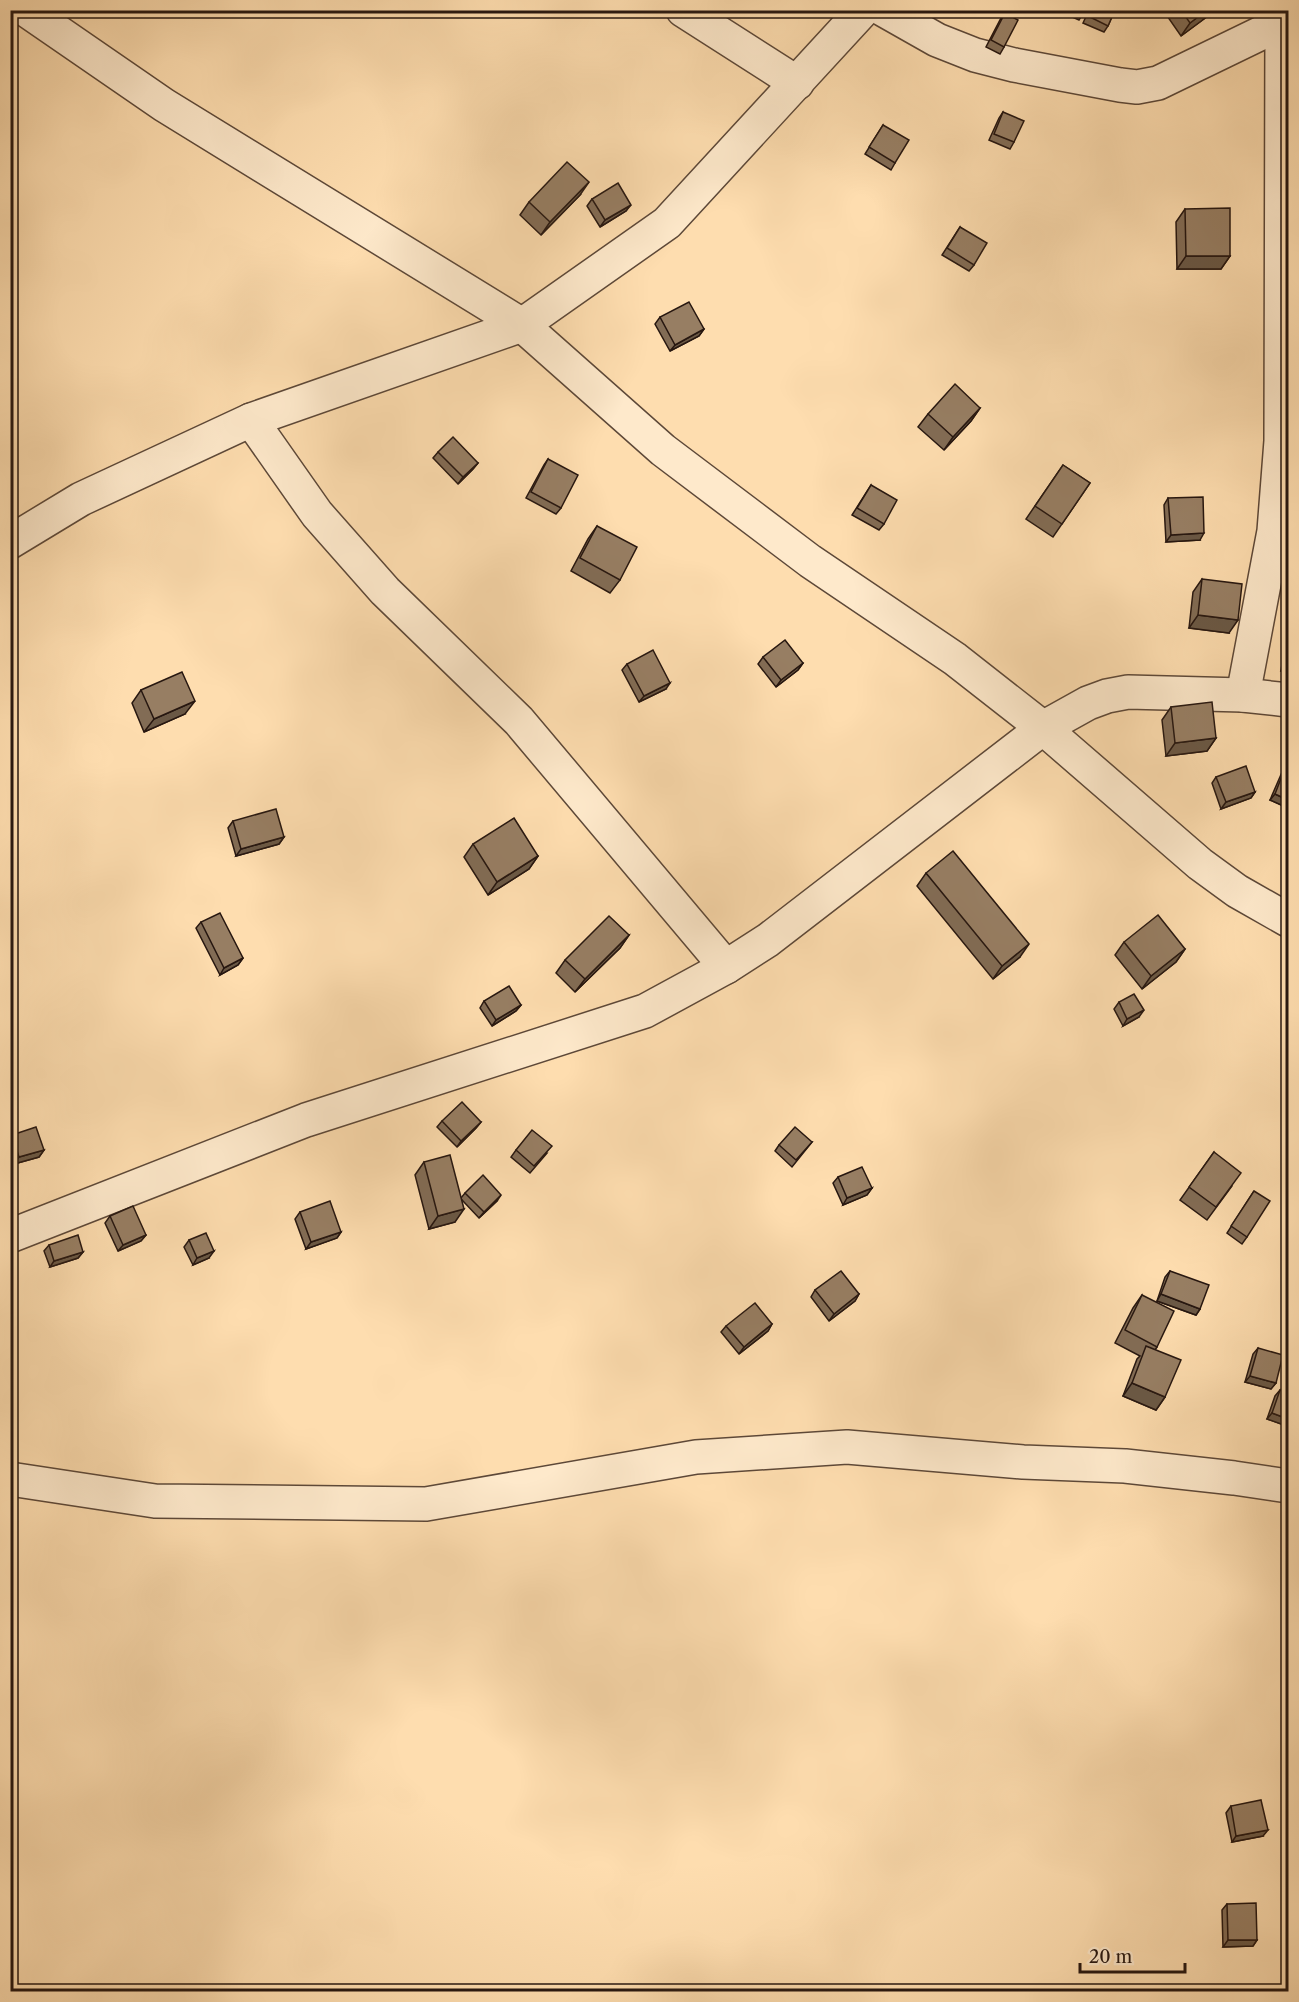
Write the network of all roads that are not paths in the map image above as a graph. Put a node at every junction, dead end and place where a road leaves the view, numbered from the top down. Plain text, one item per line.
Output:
1 (26, 10) edge
2 (683, 10) edge
3 (862, 10) edge
4 (884, 10) edge
5 (1282, 18) edge
6 (797, 83) junction
7 (522, 325) junction
8 (251, 420) junction
9 (10, 542) edge
10 (1243, 695) junction
11 (1288, 700) edge
12 (1043, 728) junction
13 (1288, 920) edge
14 (726, 967) junction
15 (10, 1236) edge
16 (10, 1479) edge
17 (1288, 1486) edge

1 - 7 street
2 - 6 street
3 - 6 street
4 - 5 street
5 - 10 street
6 - 7 street
7 - 8 street
7 - 12 street
8 - 9 street
8 - 14 street
10 - 11 street
10 - 12 street
12 - 13 street
12 - 14 street
14 - 15 street
16 - 17 street

